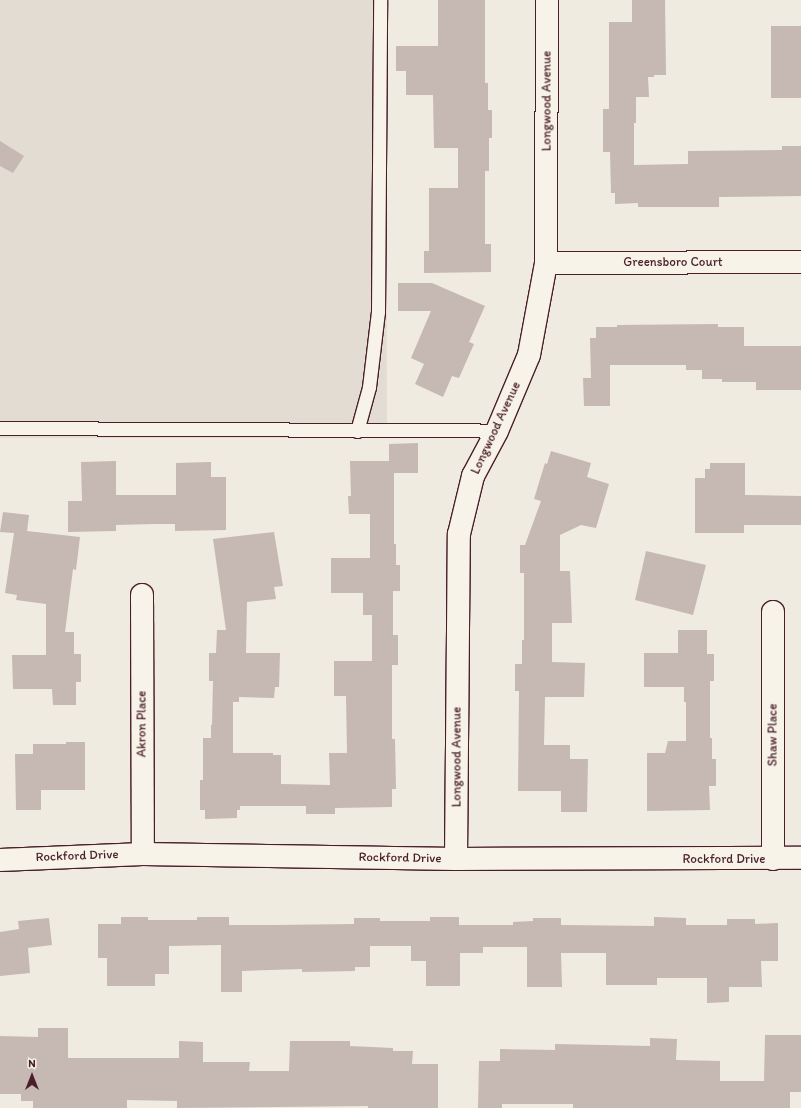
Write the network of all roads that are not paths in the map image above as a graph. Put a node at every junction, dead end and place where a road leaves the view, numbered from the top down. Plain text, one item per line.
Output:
1 (380, 0) edge
2 (547, 0) edge
3 (801, 262) edge
4 (546, 263) junction
5 (0, 428) edge
6 (357, 431) junction
7 (497, 431) junction
8 (142, 595) dead end
9 (773, 612) dead end
10 (143, 854) junction
11 (801, 858) edge
12 (456, 859) junction
13 (773, 859) junction
14 (0, 860) edge

1 - 6 lane
2 - 4 street, Longwood Avenue
3 - 4 street, Greensboro Court
4 - 7 street, Longwood Avenue
5 - 6 lane
6 - 7 lane
7 - 12 street, Longwood Avenue
8 - 10 street, Akron Place
9 - 13 street, Shaw Place
10 - 12 street, Rockford Drive
10 - 14 street, Rockford Drive
11 - 13 street, Rockford Drive
12 - 13 street, Rockford Drive

